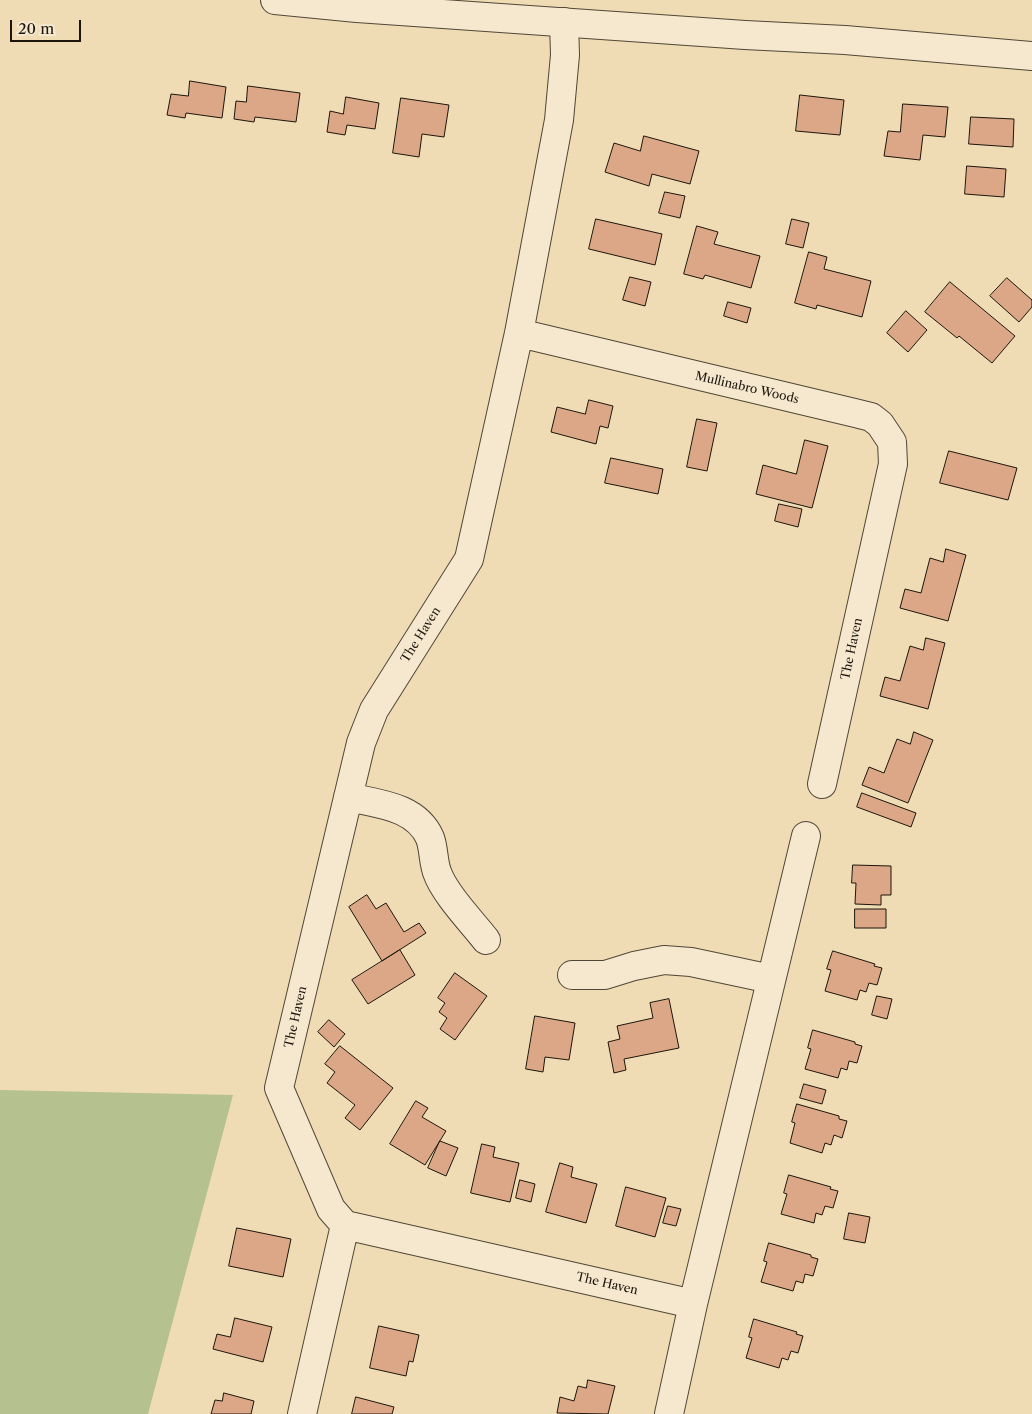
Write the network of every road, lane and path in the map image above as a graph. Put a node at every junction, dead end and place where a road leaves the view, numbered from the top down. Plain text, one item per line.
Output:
1 (275, 0) edge
2 (564, 22) junction
3 (1032, 56) edge
4 (519, 333) junction
5 (882, 514) joint
6 (822, 784) dead end
7 (348, 797) junction
8 (806, 836) dead end
9 (486, 940) dead end
10 (572, 975) dead end
11 (771, 979) junction
12 (345, 1225) junction
13 (694, 1304) junction
14 (302, 1414) edge
15 (669, 1414) edge

1 - 2 street
2 - 3 street
2 - 4 street
4 - 5 street, Mullinabro Woods
4 - 7 street, The Haven
5 - 6 street, The Haven
7 - 9 street
7 - 12 street, The Haven
8 - 11 street
10 - 11 street
11 - 13 street
12 - 13 street, The Haven
12 - 14 street
13 - 15 street

